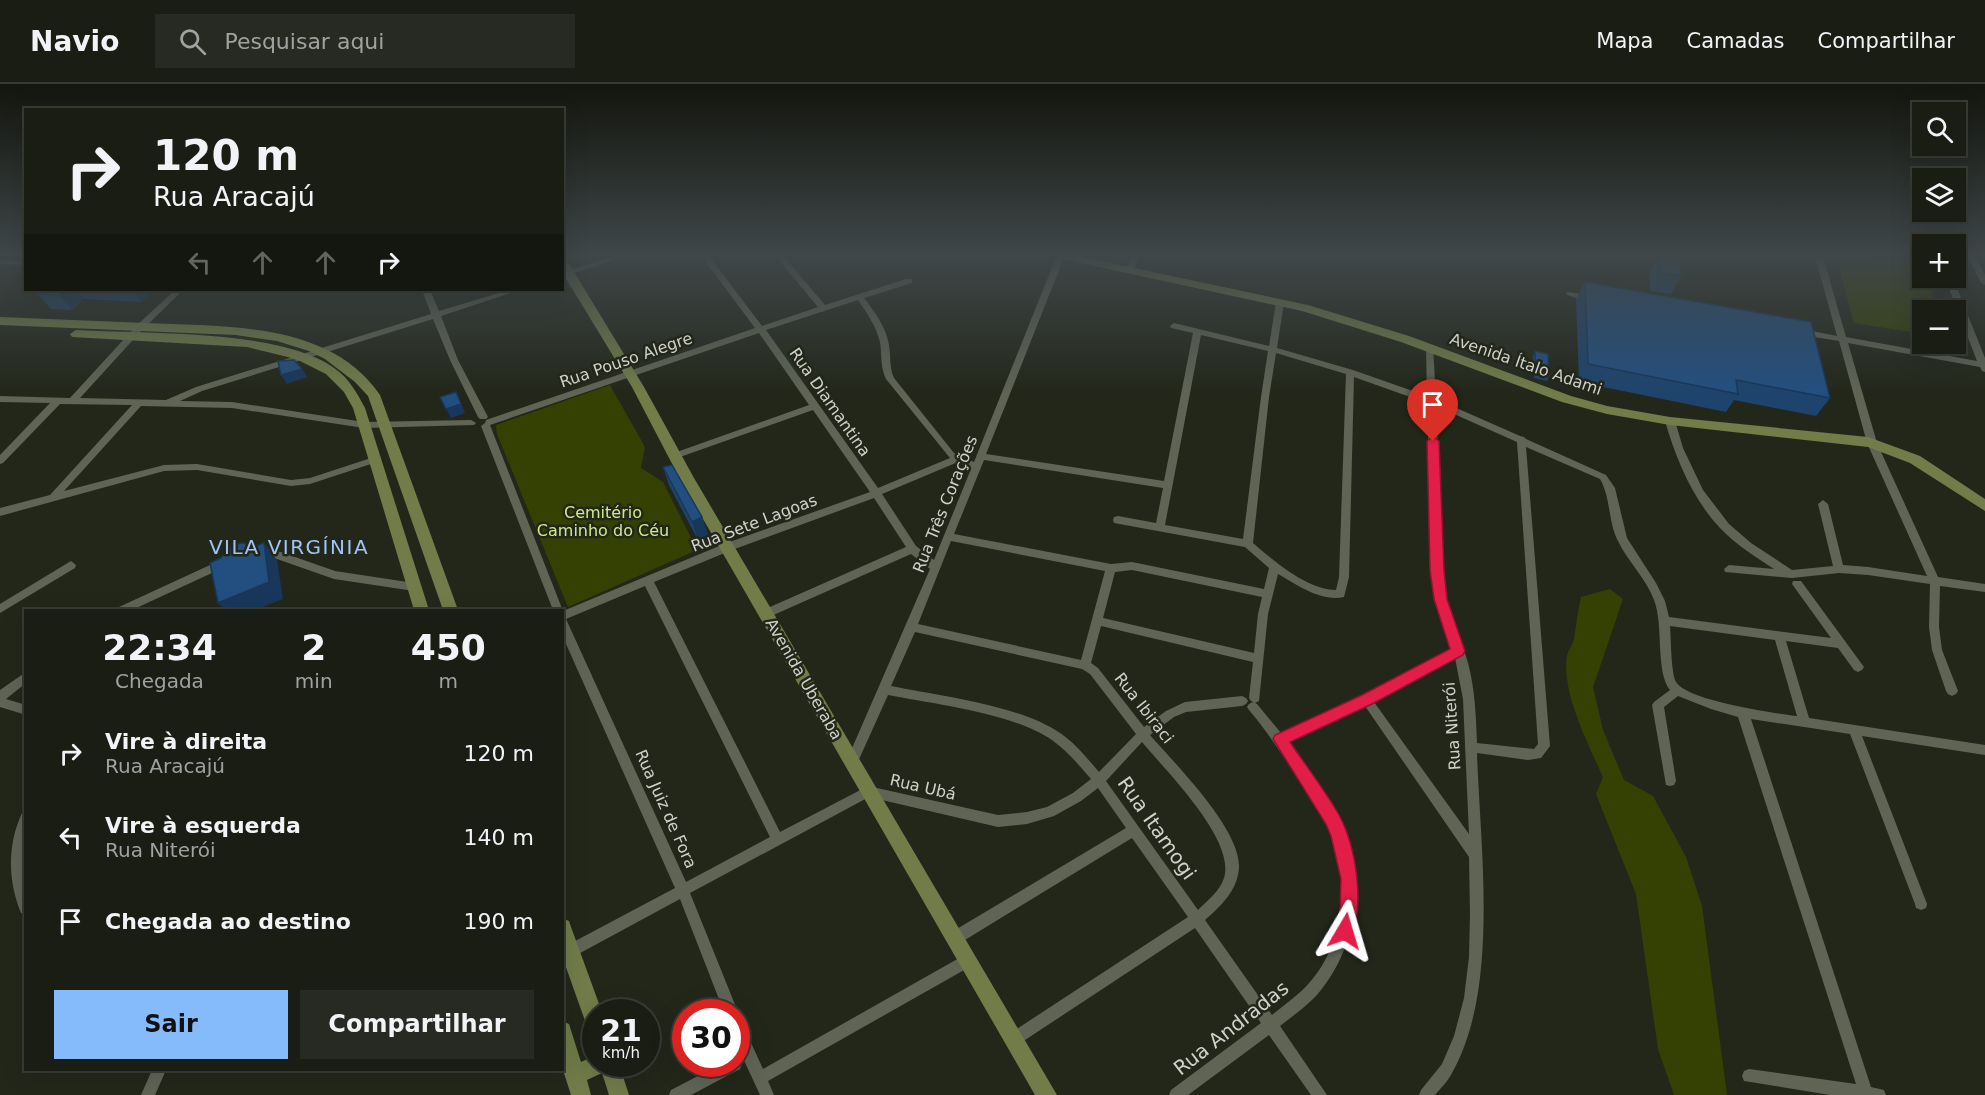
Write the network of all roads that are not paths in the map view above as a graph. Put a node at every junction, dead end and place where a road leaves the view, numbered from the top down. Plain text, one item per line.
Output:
1 (167, 300) edge
2 (430, 300) edge
3 (484, 300) edge
4 (583, 300) edge
5 (739, 300) edge
6 (816, 300) edge
7 (846, 300) edge
8 (862, 300) edge
9 (1043, 300) edge
10 (1272, 300) edge
11 (1831, 300) edge
12 (1958, 300) edge
13 (1280, 302) junction
14 (823, 308) junction
15 (437, 315) junction
16 (0, 321) edge
17 (1173, 326) dead end
18 (138, 328) junction
19 (761, 330) junction
20 (0, 331) edge
21 (1794, 331) edge
22 (1197, 332) junction
23 (1841, 338) junction
24 (128, 339) junction
25 (1430, 348) junction
26 (1272, 349) junction
27 (319, 350) junction
28 (300, 356) junction
29 (1984, 366) edge
30 (1350, 372) junction
31 (631, 375) junction
32 (0, 399) edge
33 (57, 401) junction
34 (72, 401) junction
35 (1432, 401) junction
36 (138, 404) junction
37 (166, 404) junction
38 (814, 406) junction
39 (1670, 421) junction
40 (486, 422) junction
41 (364, 425) junction
42 (386, 425) junction
43 (1521, 439) junction
44 (1872, 443) junction
45 (676, 456) junction
46 (981, 456) junction
47 (957, 459) junction
48 (374, 460) junction
49 (0, 461) edge
50 (975, 467) junction
51 (1167, 485) junction
52 (876, 493) junction
53 (54, 496) junction
54 (1823, 504) dead end
55 (1985, 506) edge
56 (0, 512) edge
57 (1118, 520) dead end
58 (1160, 527) junction
59 (948, 537) junction
60 (1248, 544) junction
61 (728, 547) junction
62 (912, 549) junction
63 (252, 553) edge
64 (234, 558) edge
65 (71, 565) dead end
66 (935, 567) junction
67 (1274, 567) junction
68 (1112, 568) junction
69 (1729, 569) dead end
70 (1839, 569) junction
71 (1794, 579) junction
72 (1935, 580) junction
73 (648, 581) junction
74 (414, 587) junction
75 (1985, 588) edge
76 (1267, 594) junction
77 (0, 609) edge
78 (125, 609) edge
79 (422, 609) edge
80 (451, 609) edge
81 (558, 609) edge
82 (765, 614) junction
83 (564, 615) edge
84 (1099, 621) junction
85 (1664, 621) junction
86 (564, 626) edge
87 (913, 627) junction
88 (1780, 638) junction
89 (1841, 644) junction
90 (1458, 651) junction
91 (1258, 659) junction
92 (1085, 665) junction
93 (1858, 667) dead end
94 (24, 678) edge
95 (885, 690) junction
96 (1952, 691) dead end
97 (1679, 693) junction
98 (0, 697) edge
99 (1367, 700) junction
100 (0, 702) edge
101 (1250, 702) junction
102 (24, 709) edge
103 (1743, 713) junction
104 (1804, 722) junction
105 (1854, 730) junction
106 (1143, 734) junction
107 (1280, 739) junction
108 (1471, 747) junction
109 (1985, 750) edge
110 (852, 762) junction
111 (1100, 780) junction
112 (1670, 781) dead end
113 (868, 791) junction
114 (24, 826) edge
115 (1134, 831) junction
116 (777, 838) junction
117 (1476, 854) junction
118 (682, 888) junction
119 (24, 904) edge
120 (1921, 904) dead end
121 (1197, 919) junction
122 (955, 938) junction
123 (566, 952) edge
124 (968, 960) junction
125 (586, 999) edge
126 (726, 999) edge
127 (1272, 1025) junction
128 (564, 1038) edge
129 (1014, 1039) junction
130 (750, 1070) edge
131 (159, 1071) edge
132 (582, 1072) edge
133 (575, 1075) junction
134 (1749, 1076) dead end
135 (613, 1077) edge
136 (710, 1077) edge
137 (760, 1078) junction
138 (1872, 1094) edge
139 (148, 1095) edge
140 (581, 1095) edge
141 (619, 1095) edge
142 (676, 1095) edge
143 (767, 1095) edge
144 (1047, 1095) edge
145 (1176, 1095) edge
146 (1320, 1095) edge
147 (1426, 1095) edge

1 - 18 street
2 - 15 street
3 - 15 street
4 - 31 main road, Avenida Uberaba
5 - 19 street, Rua Diamantina
6 - 14 street
7 - 14 street, Rua Pouso Alegre
8 - 47 street
9 - 46 street, Rua Três Corações
10 - 13 main road, Avenida Ítalo Adami
11 - 23 street
12 - 29 street
13 - 25 main road, Avenida Ítalo Adami
13 - 26 street
14 - 19 street, Rua Pouso Alegre
15 - 27 street
15 - 40 street
16 - 18 main road
17 - 22 street
18 - 24 street
18 - 27 main road
19 - 31 street, Rua Pouso Alegre
19 - 38 street, Rua Diamantina
20 - 24 main road
21 - 23 street
22 - 26 street
22 - 51 street
23 - 29 street
23 - 44 street
24 - 28 main road
24 - 34 street
25 - 35 street, Rua Niterói
25 - 39 main road, Avenida Ítalo Adami
26 - 30 street
26 - 60 street
27 - 28 street
27 - 42 main road
28 - 37 street
28 - 41 main road
30 - 35 street
30 - 67 street
31 - 40 street, Rua Pouso Alegre
31 - 45 main road, Avenida Uberaba
32 - 33 street
33 - 34 street
33 - 49 street
34 - 36 street
35 - 43 street
35 - 90 street, Rua Niterói
36 - 37 street
36 - 53 street
37 - 41 street
38 - 45 street
38 - 52 street, Rua Diamantina
39 - 44 main road, Avenida Ítalo Adami
39 - 71 street
40 - 42 street
40 - 81 street
41 - 42 street
41 - 48 main road
42 - 80 main road
43 - 85 street
43 - 108 street
44 - 55 main road, Avenida Ítalo Adami
44 - 72 street
45 - 61 main road, Avenida Uberaba
46 - 50 street, Rua Três Corações
46 - 51 street
47 - 50 street
47 - 52 street, Rua Sete Lagoas
48 - 53 street
48 - 74 main road
50 - 59 street, Rua Três Corações
51 - 58 street
52 - 61 street, Rua Sete Lagoas
52 - 62 street, Rua Diamantina
53 - 56 street
54 - 70 street
57 - 58 street
58 - 60 street
59 - 66 street, Rua Três Corações
59 - 68 street
60 - 67 street
61 - 73 street, Rua Sete Lagoas
61 - 82 main road, Avenida Uberaba
62 - 66 street, Rua Diamantina
62 - 82 street
63 - 74 street
64 - 78 street
65 - 77 street
66 - 87 street, Rua Três Corações
67 - 76 street
68 - 76 street
68 - 84 street
69 - 71 street
70 - 71 street
70 - 72 street
71 - 89 street
72 - 75 street
72 - 96 street
73 - 83 street, Rua Sete Lagoas
73 - 116 street
74 - 79 main road
76 - 91 street
82 - 110 main road, Avenida Uberaba
84 - 91 street
84 - 92 street
85 - 88 street
85 - 97 street
86 - 118 street, Rua Juiz de Fora
87 - 92 street
87 - 95 street, Rua Três Corações
88 - 89 street
88 - 104 street
89 - 93 street
90 - 99 street
90 - 108 street, Rua Niterói
91 - 101 street
92 - 106 street, Rua Ibiraci
94 - 98 street
95 - 110 street, Rua Três Corações
95 - 111 street, Rua Itamogi
97 - 103 street
97 - 112 street
99 - 107 street
99 - 117 street
100 - 102 street
101 - 106 street, Rua Ubá
101 - 107 street, Rua Andradas
103 - 104 street
103 - 138 street
104 - 105 street
105 - 109 street
105 - 120 street
106 - 111 street, Rua Ubá
106 - 121 street, Rua Ibiraci
107 - 127 street, Rua Andradas
108 - 117 street, Rua Niterói
110 - 113 main road, Avenida Uberaba
111 - 113 street, Rua Ubá
111 - 115 street, Rua Itamogi
113 - 116 street, Rua Ubá
113 - 122 main road, Avenida Uberaba
114 - 119 street
115 - 121 street, Rua Itamogi
115 - 122 street
116 - 118 street, Rua Ubá
117 - 147 street, Rua Niterói
118 - 123 street, Rua Ubá
118 - 126 street, Rua Juiz de Fora
121 - 127 street, Rua Itamogi
121 - 129 street, Rua Ibiraci
122 - 124 main road, Avenida Uberaba
123 - 125 main road
124 - 129 main road, Avenida Uberaba
124 - 137 street
127 - 145 street, Rua Andradas
127 - 146 street, Rua Itamogi
128 - 133 main road
129 - 144 main road, Avenida Uberaba
130 - 137 street
131 - 139 street
132 - 133 main road
133 - 140 main road
134 - 138 street
135 - 141 main road
136 - 142 street
137 - 143 street

